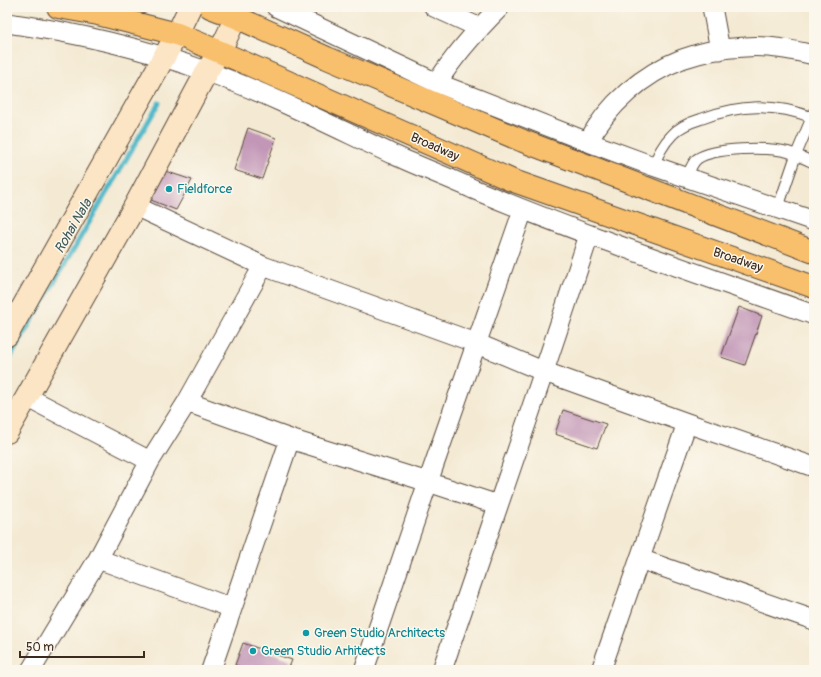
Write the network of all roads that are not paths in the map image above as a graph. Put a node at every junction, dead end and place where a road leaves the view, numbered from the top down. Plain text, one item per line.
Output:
1 (58, 7) edge
2 (190, 7) edge
3 (210, 7) edge
4 (276, 7) edge
5 (434, 7) edge
6 (500, 7) edge
7 (712, 7) edge
8 (237, 12) edge
9 (8, 25) edge
10 (480, 28) junction
11 (177, 34) junction
12 (720, 50) junction
13 (220, 52) junction
14 (814, 55) edge
15 (164, 57) junction
16 (207, 71) junction
17 (437, 83) junction
18 (813, 116) edge
19 (588, 142) junction
20 (796, 155) junction
21 (814, 163) edge
22 (653, 166) junction
23 (687, 178) junction
24 (135, 206) junction
25 (778, 208) junction
26 (523, 210) junction
27 (814, 221) edge
28 (589, 235) junction
29 (814, 252) edge
30 (263, 266) junction
31 (814, 287) edge
32 (814, 315) edge
33 (7, 335) edge
34 (476, 343) junction
35 (545, 372) junction
36 (27, 397) junction
37 (187, 402) junction
38 (687, 423) junction
39 (7, 432) edge
40 (290, 439) junction
41 (150, 461) junction
42 (814, 467) edge
43 (428, 482) junction
44 (498, 506) junction
45 (98, 559) junction
46 (640, 559) junction
47 (232, 608) junction
48 (814, 620) edge
49 (30, 670) edge
50 (211, 670) edge
51 (364, 670) edge
52 (442, 670) edge
53 (601, 670) edge

1 - 11 main road, Broadway
2 - 11 street
3 - 8 main road
4 - 17 street
5 - 10 street
6 - 10 street
7 - 12 street
8 - 13 street
8 - 29 main road
9 - 15 street
10 - 17 street
11 - 13 main road, Broadway
11 - 15 street
12 - 14 street
12 - 19 street
13 - 16 street
13 - 31 main road, Broadway
15 - 16 street
15 - 33 street
16 - 24 street
16 - 26 street
17 - 19 street
18 - 20 lane
18 - 22 lane
19 - 22 street
20 - 21 lane
20 - 23 lane
20 - 25 lane
22 - 23 street
23 - 25 street
24 - 30 street
24 - 36 street
25 - 27 street
26 - 28 street
26 - 34 street
28 - 32 street
28 - 35 street
30 - 34 street
30 - 37 street
34 - 35 street
34 - 43 street
35 - 38 street
35 - 44 street
36 - 39 street
36 - 41 street
37 - 40 street
37 - 41 street
38 - 42 street
38 - 46 street
40 - 43 street
40 - 47 street
41 - 45 street
43 - 44 street
43 - 51 street
44 - 52 street
45 - 47 street
45 - 49 street
46 - 48 street
46 - 53 street
47 - 50 street

